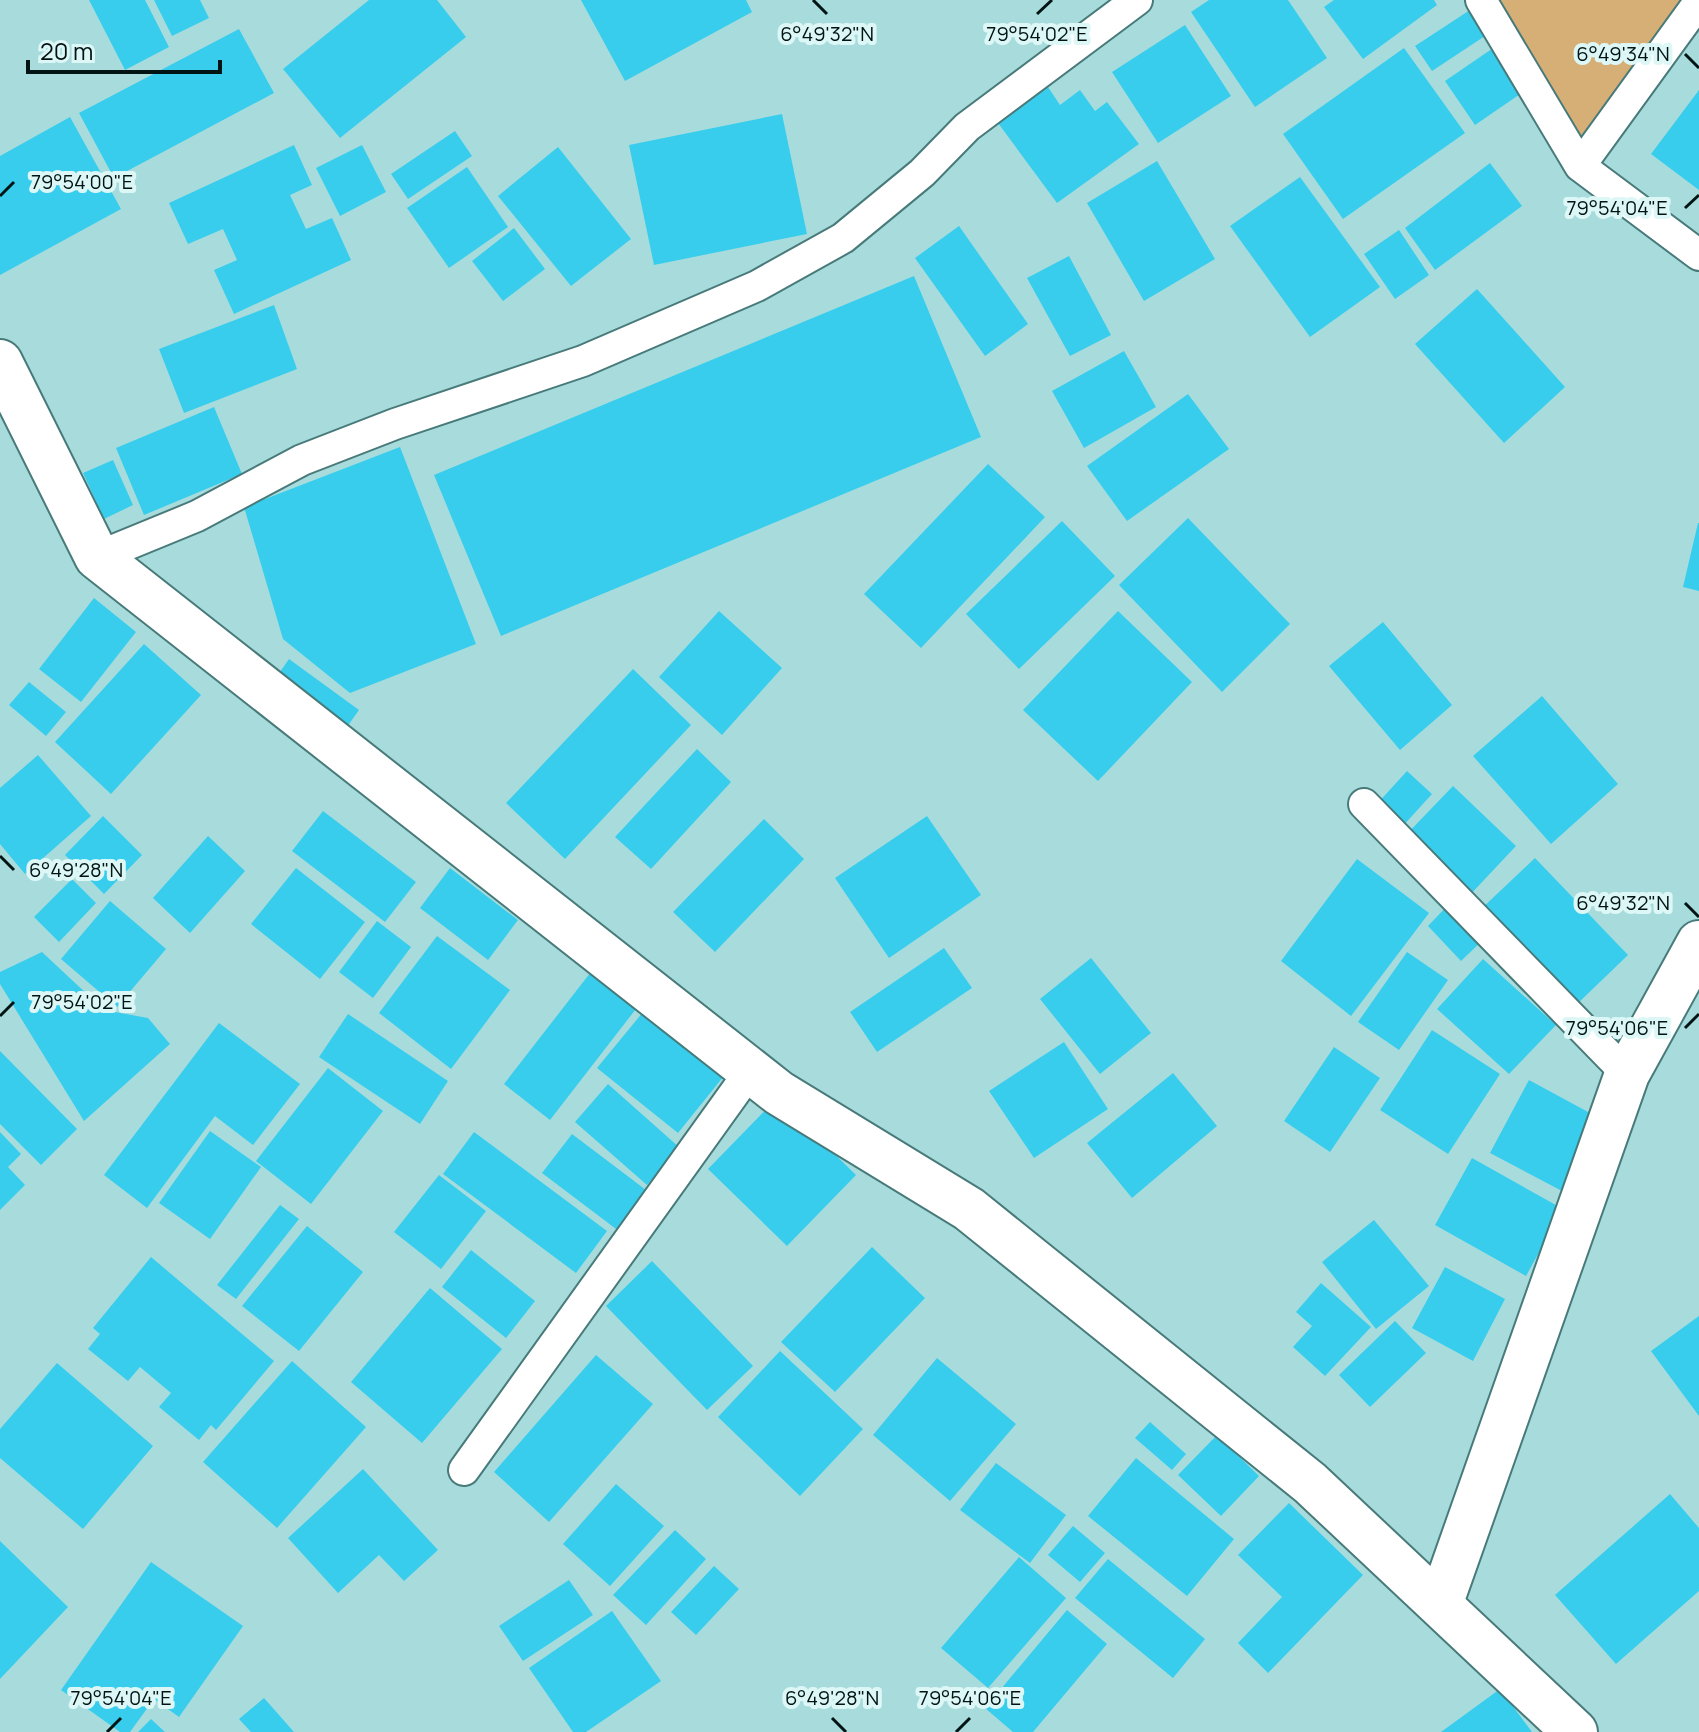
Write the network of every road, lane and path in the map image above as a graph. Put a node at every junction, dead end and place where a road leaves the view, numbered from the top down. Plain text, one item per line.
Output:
1 (1137, 0) edge
2 (1481, 0) edge
3 (1699, 2) edge
4 (1580, 166) junction
5 (1699, 255) edge
6 (0, 362) edge
7 (97, 557) junction
8 (1364, 804) dead end
9 (1699, 943) edge
10 (751, 1070) junction
11 (1627, 1074) junction
12 (464, 1470) dead end
13 (1440, 1605) junction
14 (1575, 1732) edge

1 - 7 lane
2 - 4 lane
3 - 4 lane
4 - 5 lane
6 - 7 street
7 - 10 street
8 - 11 lane
9 - 11 street
10 - 12 lane
10 - 13 street
11 - 13 street
13 - 14 street

